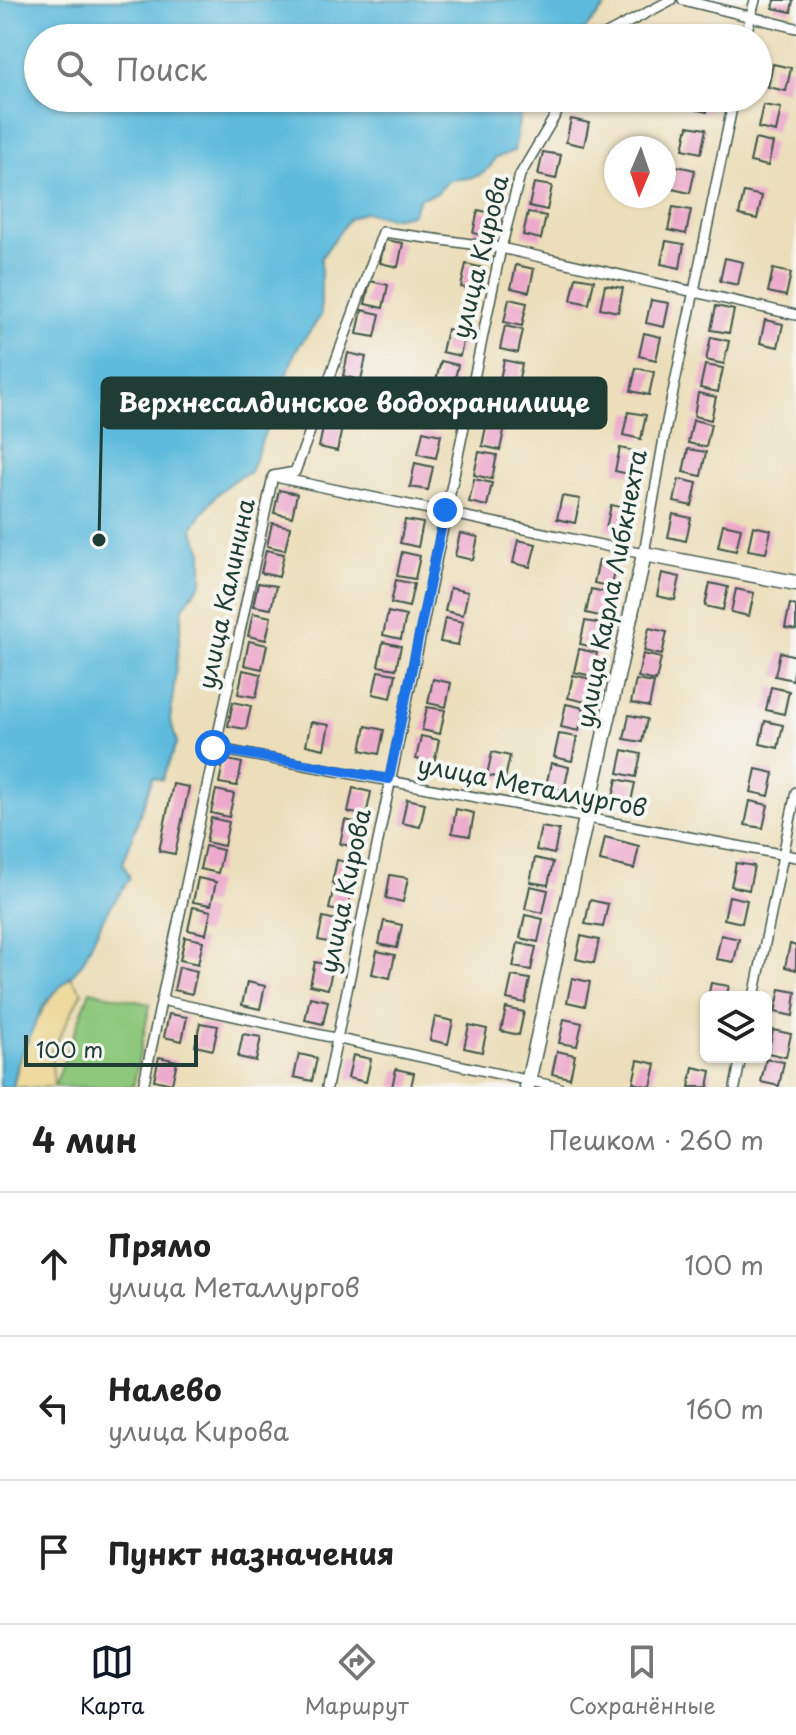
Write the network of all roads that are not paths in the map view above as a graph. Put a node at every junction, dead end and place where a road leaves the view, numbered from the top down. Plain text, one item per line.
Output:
1 (671, 0) edge
2 (683, 0) edge
3 (755, 0) edge
4 (749, 18) junction
5 (626, 24) edge
6 (748, 24) edge
7 (796, 28) edge
8 (557, 112) edge
9 (731, 112) edge
10 (501, 248) junction
11 (697, 291) junction
12 (796, 315) edge
13 (273, 476) junction
14 (445, 510) junction
15 (644, 554) junction
16 (796, 583) edge
17 (213, 748) junction
18 (389, 779) junction
19 (796, 792) edge
20 (587, 819) junction
21 (783, 854) junction
22 (796, 857) edge
23 (755, 991) edge
24 (161, 1000) junction
25 (336, 1041) junction
26 (740, 1063) edge
27 (528, 1084) edge
28 (143, 1087) edge
29 (327, 1087) edge
30 (558, 1087) edge
31 (735, 1087) edge

1 - 5 street
2 - 4 street
3 - 4 street
4 - 6 street
4 - 7 street
8 - 10 street, улица Кирова
9 - 11 street, улица Карла Либкнехта
10 - 11 street
10 - 13 street, улица Калинина
10 - 14 street, улица Кирова
11 - 12 street
11 - 15 street, улица Карла Либкнехта
13 - 14 street
13 - 17 street, улица Калинина
14 - 15 street
14 - 18 street, улица Кирова
15 - 16 main road
15 - 20 main road, улица Карла Либкнехта
17 - 18 street, улица Металлургов
17 - 24 street, улица Калинина
18 - 20 street, улица Металлургов
18 - 25 street, улица Кирова
19 - 21 street
20 - 21 street, улица Металлургов
20 - 27 main road, улица Карла Либкнехта
21 - 22 street, улица Металлургов
21 - 23 street
24 - 25 street
24 - 28 street, улица Калинина
25 - 27 street
25 - 29 street, улица Кирова
26 - 31 street
27 - 30 street

